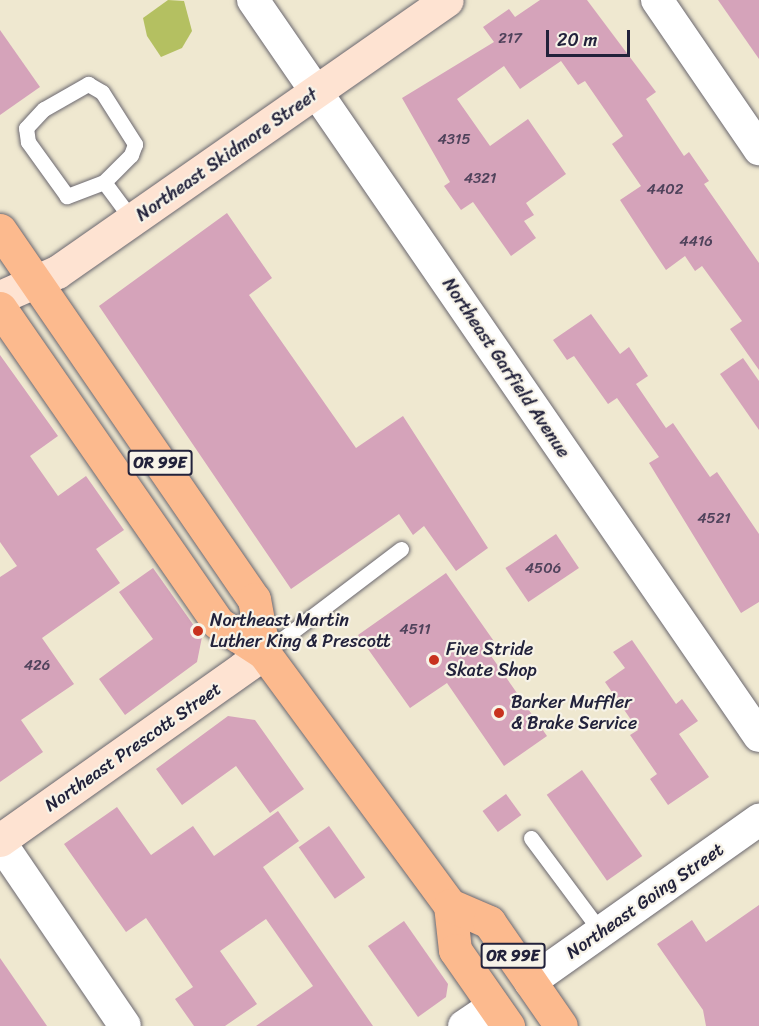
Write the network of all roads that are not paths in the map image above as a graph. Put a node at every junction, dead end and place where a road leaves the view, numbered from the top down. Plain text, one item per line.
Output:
1 (253, 0) edge
2 (447, 0) edge
3 (657, 0) edge
4 (317, 92) junction
5 (759, 149) edge
6 (104, 182) junction
7 (133, 221) junction
8 (0, 230) edge
9 (35, 282) junction
10 (0, 297) edge
11 (0, 308) edge
12 (401, 549) dead end
13 (264, 653) junction
14 (759, 736) edge
15 (759, 820) edge
16 (531, 838) dead end
17 (0, 841) edge
18 (450, 905) junction
19 (601, 932) junction
20 (530, 982) junction
21 (501, 1016) edge
22 (126, 1026) edge
23 (464, 1026) edge
24 (561, 1026) edge

1 - 4 street, Northeast Garfield Avenue
2 - 4 street, Northeast Skidmore Street
3 - 5 street
4 - 7 street, Northeast Skidmore Street
4 - 14 street, Northeast Garfield Avenue
6 - 6 lane
6 - 7 lane
7 - 9 street, Northeast Skidmore Street
8 - 9 main road, OR 99E
9 - 10 street, Northeast Skidmore Street
9 - 13 main road, OR 99E
11 - 13 main road, OR 99E
12 - 13 lane
13 - 17 street, Northeast Prescott Street
13 - 18 main road, OR 99E
15 - 19 street, Northeast Going Street
16 - 19 lane
17 - 22 street
18 - 20 main road, OR 99E
18 - 21 main road, OR 99E
19 - 20 street, Northeast Going Street
20 - 24 main road, OR 99E
21 - 23 street

